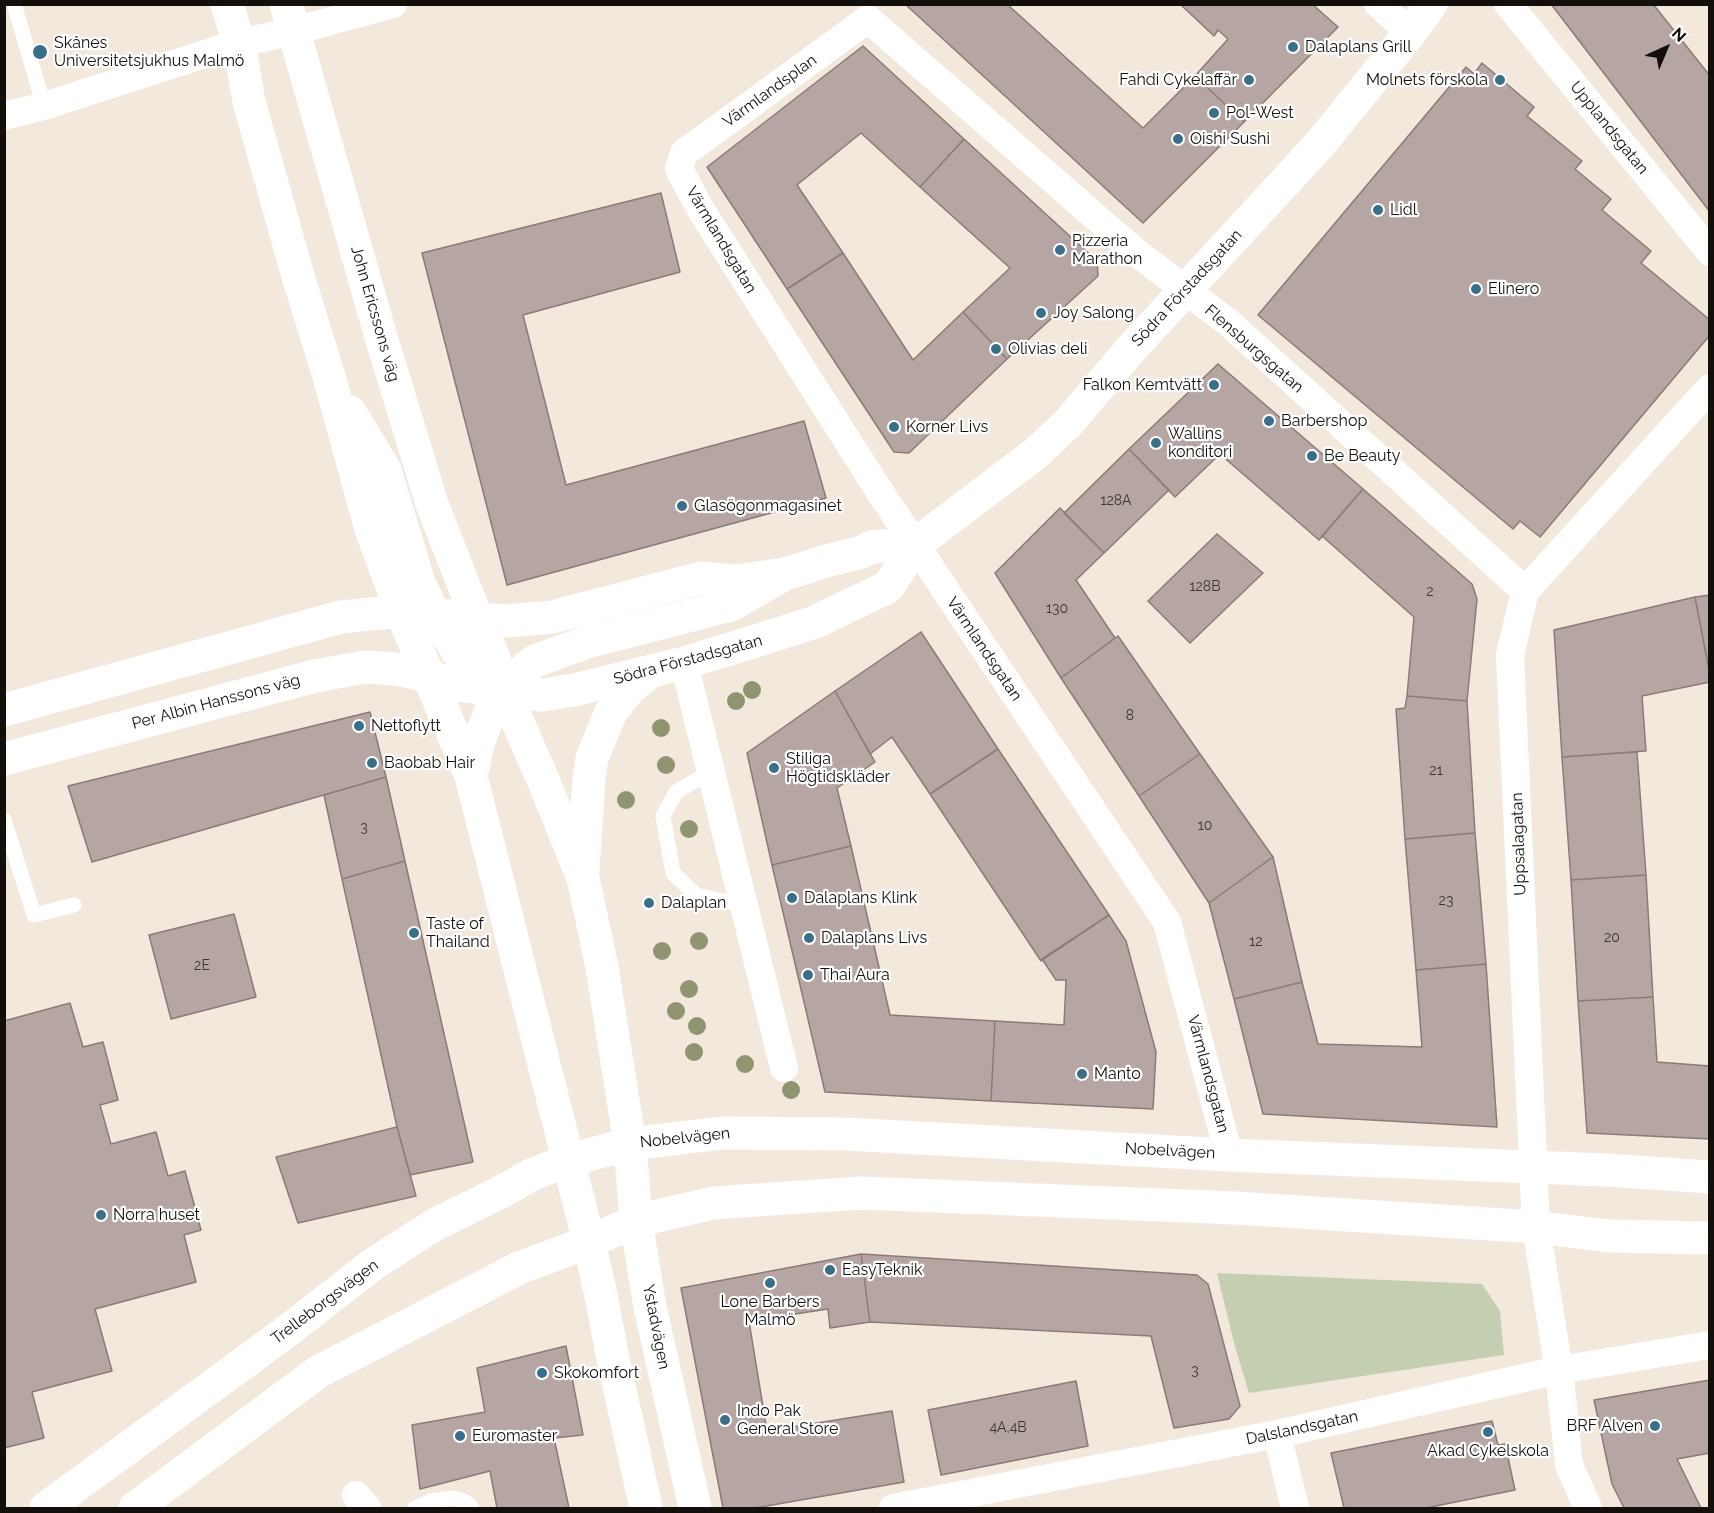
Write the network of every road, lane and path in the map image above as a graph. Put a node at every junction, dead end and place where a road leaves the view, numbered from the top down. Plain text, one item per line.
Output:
1 (14, 4) edge
2 (227, 4) edge
3 (393, 4) edge
4 (1377, 4) edge
5 (1431, 4) edge
6 (1508, 4) edge
7 (290, 18) edge
8 (868, 19) joint
9 (1410, 33) junction
10 (239, 43) junction
11 (44, 106) junction
12 (4, 116) edge
13 (679, 169) joint
14 (1710, 252) edge
15 (1185, 291) junction
16 (330, 380) junction
17 (1710, 388) edge
18 (916, 544) junction
19 (785, 574) junction
20 (1526, 591) junction
21 (401, 611) junction
22 (434, 614) junction
23 (477, 619) junction
24 (684, 663) junction
25 (650, 672) junction
26 (429, 676) junction
27 (504, 691) junction
28 (4, 710) edge
29 (4, 759) edge
30 (710, 772) junction
31 (471, 776) junction
32 (4, 820) edge
33 (583, 878) junction
34 (74, 904) dead end
35 (743, 905) junction
36 (784, 1068) dead end
37 (630, 1144) junction
38 (1229, 1155) junction
39 (569, 1160) junction
40 (1533, 1167) junction
41 (1710, 1177) edge
42 (636, 1221) junction
43 (1536, 1227) junction
44 (1710, 1238) edge
45 (589, 1242) junction
46 (1710, 1345) edge
47 (1559, 1370) junction
48 (1277, 1434) junction
49 (46, 1509) edge
50 (135, 1509) edge
51 (415, 1509) edge
52 (472, 1509) edge
53 (646, 1509) edge
54 (695, 1509) edge
55 (893, 1509) edge
56 (1295, 1509) edge
57 (1588, 1509) edge

1 - 11 lane
2 - 10 main road
3 - 7 street
4 - 9 street
5 - 9 main road, Södra Förstadsgatan
6 - 14 street, Upplandsgatan
7 - 10 street
7 - 23 main road, John Ericssons väg
8 - 13 street, Värmlandsplan
8 - 15 street, Flensburgsgatan
9 - 15 main road, Södra Förstadsgatan
10 - 11 street
10 - 16 main road
11 - 12 street
13 - 18 street, Värmlandsgatan
15 - 18 main road, Södra Förstadsgatan
15 - 20 street, Flensburgsgatan
16 - 21 main road
16 - 22 main road
17 - 20 street, Uppsalagatan
18 - 19 main road
18 - 24 main road, Södra Förstadsgatan
18 - 38 street, Värmlandsgatan
19 - 23 main road
19 - 27 main road
20 - 40 street, Uppsalagatan
21 - 22 main road
21 - 26 main road
21 - 28 main road
22 - 23 main road
22 - 27 main road
23 - 27 main road
24 - 25 main road, Södra Förstadsgatan
24 - 30 street
25 - 27 main road, Södra Förstadsgatan
25 - 33 main road
26 - 27 main road, Södra Förstadsgatan
26 - 29 main road, Per Albin Hanssons väg
26 - 31 main road
27 - 31 main road
27 - 33 main road
30 - 35 street
30 - 35 lane
31 - 39 main road
32 - 34 lane
33 - 37 main road
35 - 36 street
37 - 38 main road, Nobelvägen
37 - 39 main road, Trelleborgsvägen
37 - 42 main road, Ystadvägen
38 - 40 main road, Nobelvägen
39 - 45 main road
39 - 49 main road, Trelleborgsvägen
40 - 41 main road, Nobelvägen
40 - 43 street, Uppsalagatan
42 - 43 main road
42 - 45 main road
42 - 54 main road, Ystadvägen
43 - 44 main road
43 - 47 street, Uppsalagatan
45 - 50 main road
45 - 53 main road
46 - 47 street, Dalslandsgatan
47 - 48 street, Dalslandsgatan
47 - 57 street, Uppsalagatan
48 - 55 street, Dalslandsgatan
48 - 56 street
51 - 52 lane

